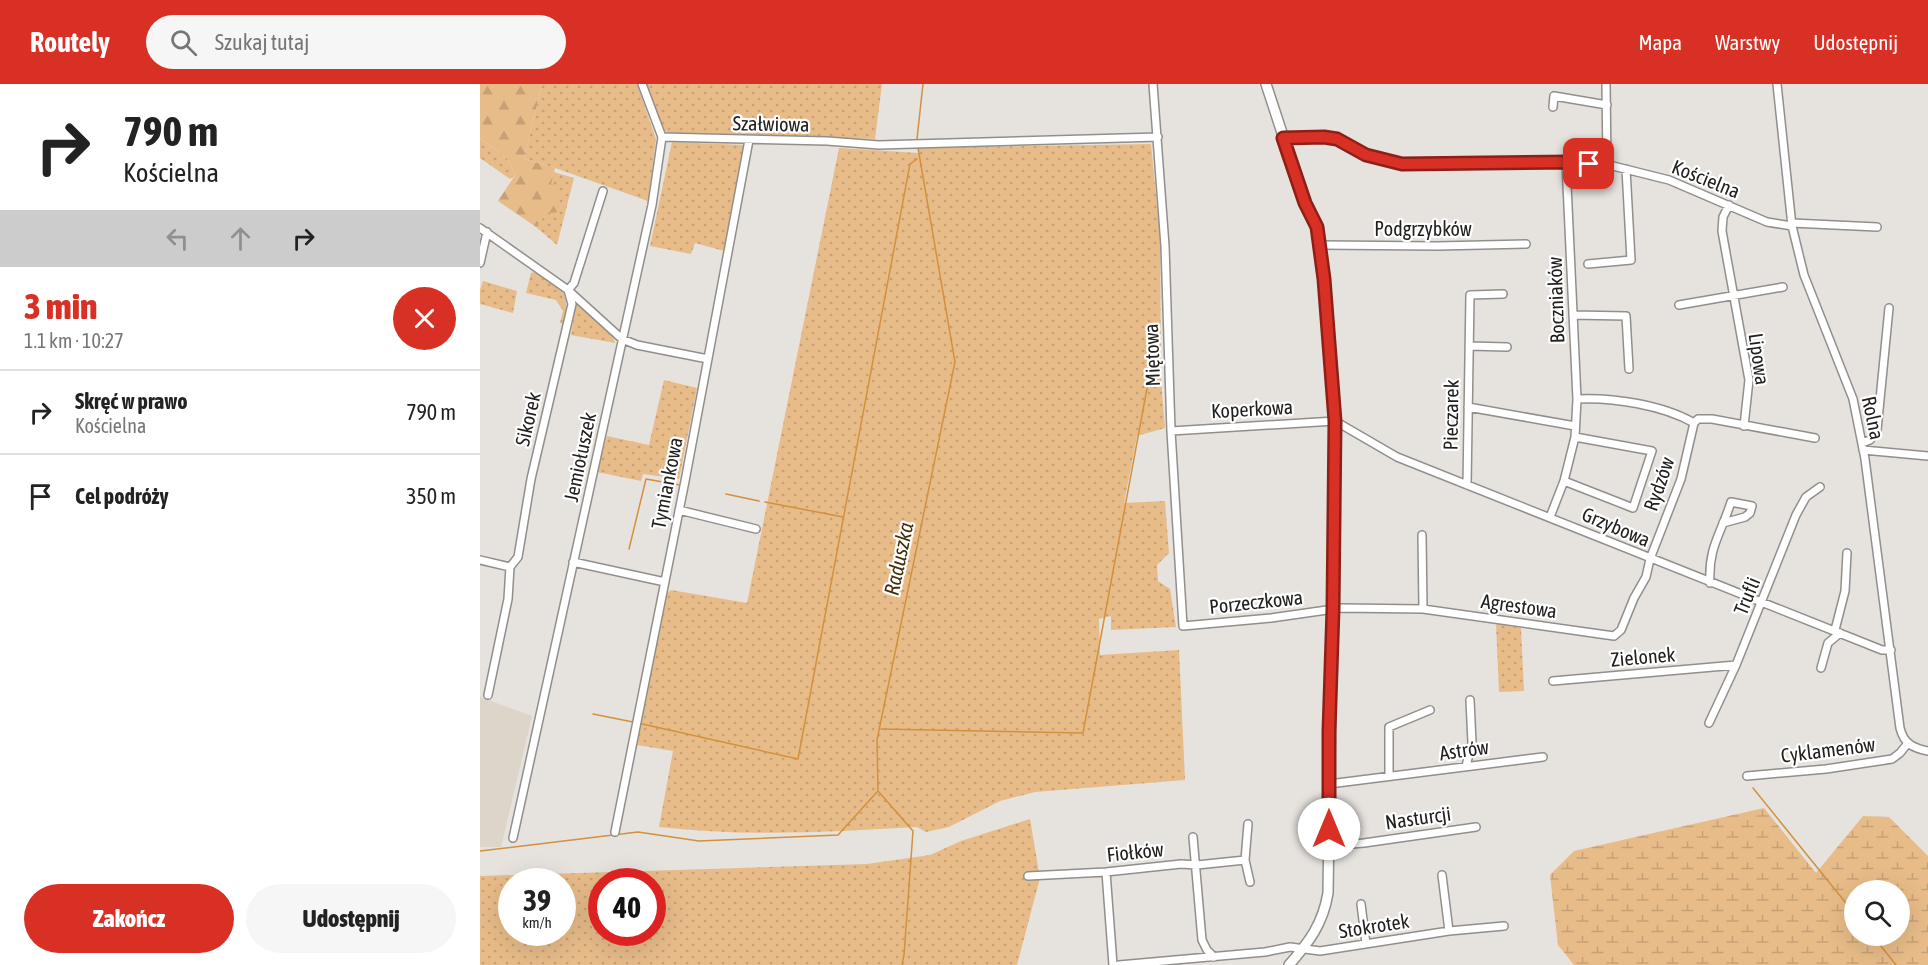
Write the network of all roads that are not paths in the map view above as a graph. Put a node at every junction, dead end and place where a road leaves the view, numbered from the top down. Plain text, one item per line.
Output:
1 (642, 84) edge
2 (1153, 84) edge
3 (1266, 84) edge
4 (1606, 84) edge
5 (1777, 84) edge
6 (1606, 105) junction
7 (1554, 107) dead end
8 (1158, 136) junction
9 (662, 137) junction
10 (1283, 138) junction
11 (749, 140) junction
12 (1566, 163) junction
13 (1607, 166) junction
14 (1626, 169) junction
15 (603, 191) dead end
16 (1729, 205) junction
17 (1792, 224) junction
18 (1877, 227) dead end
19 (480, 228) edge
20 (487, 232) junction
21 (1526, 244) dead end
22 (1320, 245) junction
23 (480, 263) edge
24 (1588, 264) dead end
25 (1784, 287) dead end
26 (568, 290) junction
27 (1503, 294) dead end
28 (1733, 297) junction
29 (1679, 305) dead end
30 (1889, 308) dead end
31 (1573, 315) junction
32 (622, 339) junction
33 (1469, 346) junction
34 (1507, 347) dead end
35 (708, 359) junction
36 (1629, 369) dead end
37 (1576, 399) junction
38 (1468, 407) junction
39 (1335, 421) junction
40 (1696, 421) junction
41 (1575, 426) junction
42 (1744, 426) junction
43 (1171, 431) junction
44 (1575, 437) junction
45 (1815, 438) dead end
46 (1863, 446) junction
47 (1928, 456) edge
48 (1564, 481) junction
49 (1467, 485) junction
50 (1820, 487) dead end
51 (679, 510) junction
52 (1550, 517) junction
53 (1723, 523) dead end
54 (756, 529) dead end
55 (1422, 535) dead end
56 (1847, 553) dead end
57 (1650, 559) junction
58 (480, 560) edge
59 (573, 562) junction
60 (510, 567) junction
61 (665, 582) junction
62 (1710, 583) junction
63 (1762, 603) junction
64 (1333, 609) junction
65 (1423, 609) junction
66 (1183, 626) joint
67 (1824, 626) junction
68 (1837, 632) junction
69 (1828, 643) junction
70 (1891, 650) junction
71 (1736, 665) junction
72 (1821, 668) dead end
73 (1553, 681) dead end
74 (488, 695) dead end
75 (1470, 700) dead end
76 (1430, 710) dead end
77 (1709, 723) dead end
78 (1908, 743) junction
79 (1928, 751) edge
80 (1543, 757) dead end
81 (1466, 766) junction
82 (1389, 776) junction
83 (1747, 776) dead end
84 (1329, 784) junction
85 (1248, 824) dead end
86 (1476, 826) dead end
87 (615, 832) dead end
88 (1193, 837) dead end
89 (513, 838) dead end
90 (1329, 846) junction
91 (1245, 860) junction
92 (1197, 865) junction
93 (1106, 872) junction
94 (1442, 875) dead end
95 (1028, 876) dead end
96 (1250, 882) dead end
97 (1361, 904) dead end
98 (1504, 926) dead end
99 (1449, 932) junction
100 (1366, 944) junction
101 (1303, 949) junction
102 (1214, 957) junction
103 (1113, 965) edge
104 (1119, 965) edge
105 (1288, 965) edge

1 - 9 street, Jemiołuszek
2 - 8 street, Miętowa
3 - 10 street
4 - 6 street
5 - 17 street, Rolna
6 - 7 street
6 - 13 street
8 - 11 street, Szałwiowa
8 - 43 street, Miętowa
9 - 11 street, Szałwiowa
9 - 32 street, Jemiołuszek
10 - 12 street, Kościelna
10 - 22 street
11 - 35 street, Tymiankowa
12 - 13 street, Kościelna
12 - 31 street, Boczniaków
13 - 14 street, Kościelna
14 - 16 street, Kościelna
14 - 24 street
15 - 26 street
16 - 17 street, Kościelna
16 - 28 street, Lipowa
17 - 18 street, Kościelna
17 - 46 street, Rolna
19 - 20 street
20 - 23 street
20 - 26 street
21 - 22 street, Podgrzybków
22 - 39 street
25 - 28 street
26 - 32 street
26 - 60 street, Sikorek
27 - 33 street, Pieczarek
28 - 29 street
28 - 42 street, Lipowa
30 - 46 street
31 - 36 street
31 - 37 street, Boczniaków
32 - 35 street
32 - 59 street, Jemiołuszek
33 - 34 street
33 - 38 street, Pieczarek
35 - 51 street, Tymiankowa
37 - 40 street
37 - 41 street, Boczniaków
38 - 41 street
38 - 49 street, Pieczarek
39 - 43 street, Koperkowa
39 - 49 street, Grzybowa
39 - 64 street
40 - 42 street
40 - 57 street, Rydzów
41 - 44 street, Boczniaków
42 - 45 street
43 - 66 street, Miętowa
44 - 48 street, Boczniaków
44 - 48 street
46 - 47 street
46 - 70 street, Rolna
48 - 52 street, Boczniaków
49 - 52 street, Grzybowa
50 - 63 street, Trufli
51 - 54 street
51 - 61 street, Tymiankowa
52 - 57 street, Grzybowa
53 - 62 street
55 - 65 street
56 - 68 street
57 - 62 street, Grzybowa
57 - 65 street, Agrestowa
58 - 60 street
59 - 61 street
59 - 89 street, Jemiołuszek
60 - 74 street
61 - 87 street, Tymiankowa
62 - 63 street, Grzybowa
63 - 67 street, Grzybowa
63 - 71 street, Trufli
64 - 65 street, Agrestowa
64 - 66 street, Porzeczkowa
64 - 84 street
67 - 68 street, Grzybowa
67 - 69 street
68 - 69 street
68 - 70 street, Grzybowa
69 - 72 street
70 - 78 street, Rolna
71 - 73 street, Zielonek
71 - 77 street, Trufli
75 - 81 street
76 - 82 street
78 - 79 street
78 - 83 street, Cyklamenów
80 - 81 street, Astrów
81 - 82 street, Astrów
82 - 84 street, Astrów
84 - 90 street
85 - 91 street
86 - 90 street, Nasturcji
88 - 92 street
90 - 101 street
91 - 92 street, Fiołków
91 - 96 street
92 - 93 street, Fiołków
92 - 102 street
93 - 95 street, Fiołków
93 - 103 street
94 - 99 street
97 - 100 street
98 - 99 street, Stokrotek
99 - 100 street, Stokrotek
100 - 101 street, Stokrotek
101 - 102 street, Stokrotek
101 - 105 street
102 - 104 street, Stokrotek

